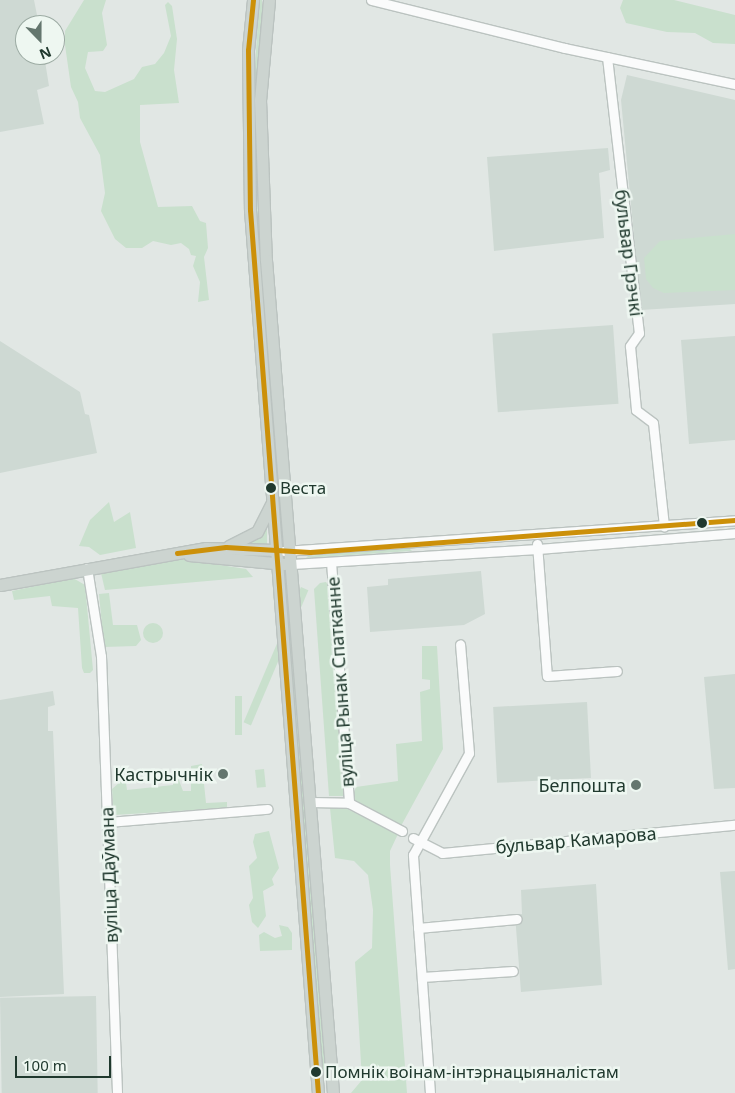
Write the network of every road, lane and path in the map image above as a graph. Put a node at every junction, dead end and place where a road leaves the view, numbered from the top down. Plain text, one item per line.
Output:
1 (253, 0) edge
2 (270, 0) edge
3 (371, 0) edge
4 (606, 57) junction
5 (735, 84) edge
6 (273, 501) junction
7 (735, 520) edge
8 (722, 521) junction
9 (664, 526) junction
10 (735, 533) edge
11 (724, 534) junction
12 (536, 535) junction
13 (432, 543) junction
14 (226, 547) junction
15 (538, 549) junction
16 (276, 550) junction
17 (291, 551) junction
18 (177, 553) junction
19 (434, 554) junction
20 (331, 562) junction
21 (277, 564) junction
22 (292, 564) junction
23 (87, 568) junction
24 (0, 585) edge
25 (460, 644) dead end
26 (616, 671) dead end
27 (310, 802) junction
28 (349, 803) junction
29 (267, 809) dead end
30 (108, 822) junction
31 (735, 825) edge
32 (402, 831) dead end
33 (417, 839) junction
34 (517, 919) dead end
35 (418, 928) junction
36 (513, 971) dead end
37 (422, 977) junction
38 (117, 1093) edge
39 (318, 1093) edge
40 (333, 1093) edge
41 (430, 1093) edge

1 - 6 main road
2 - 17 main road
3 - 4 street
4 - 5 street
4 - 9 street, бульвар Грэчкі
6 - 14 main road
6 - 16 main road
7 - 8 street
8 - 9 street
8 - 11 street
9 - 12 street
10 - 11 street
11 - 15 street
12 - 13 street
12 - 15 street
13 - 17 street
13 - 19 street
14 - 16 main road
14 - 18 main road
15 - 19 street
15 - 26 street
16 - 17 street
16 - 21 main road
17 - 22 main road
18 - 21 main road
18 - 23 main road
19 - 20 street
20 - 22 street
20 - 28 street, вуліца Рынак Спатканне
21 - 22 main road
21 - 39 main road
22 - 27 main road
23 - 24 main road
23 - 30 street, вуліца Даўмана
25 - 33 street
27 - 28 street
27 - 40 main road
28 - 32 street
29 - 30 street
30 - 38 street, вуліца Даўмана
31 - 33 street, бульвар Камарова
33 - 35 street
34 - 35 street
35 - 37 street
36 - 37 street
37 - 41 street

